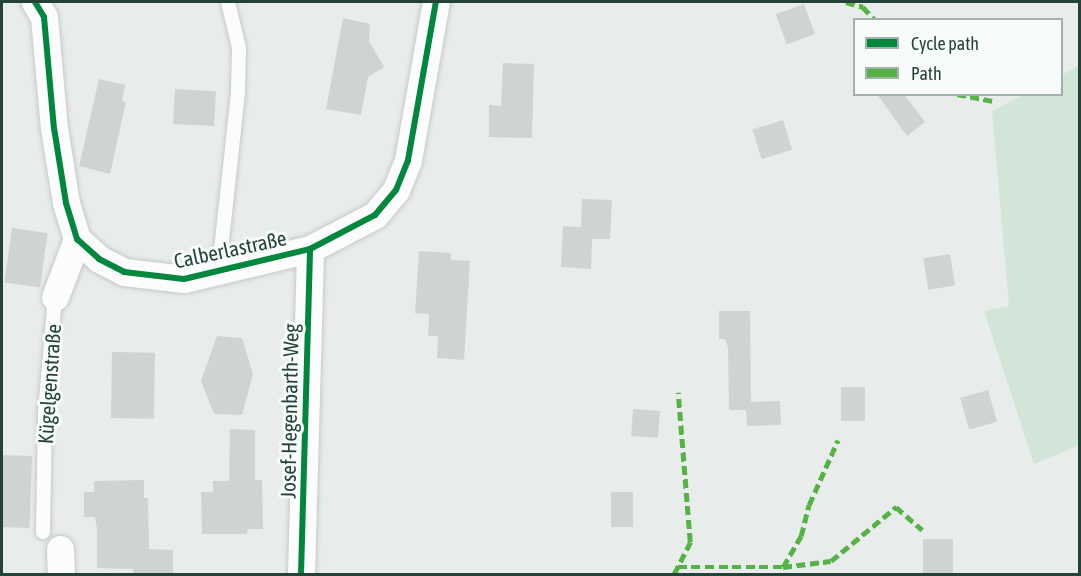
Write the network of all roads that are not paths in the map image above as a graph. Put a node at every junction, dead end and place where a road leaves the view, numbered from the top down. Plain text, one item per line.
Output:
1 (35, 2) edge
2 (228, 2) edge
3 (436, 2) edge
4 (77, 239) junction
5 (310, 249) junction
6 (219, 268) junction
7 (55, 297) joint
8 (55, 552) edge
9 (302, 574) edge

1 - 4 street
2 - 6 lane, Calberlastraße
3 - 5 street, Calberlastraße
4 - 6 street, Calberlastraße
4 - 7 street, Kügelgenstraße
5 - 6 street, Calberlastraße
5 - 9 street, Josef-Hegenbarth-Weg
7 - 8 lane, Kügelgenstraße

